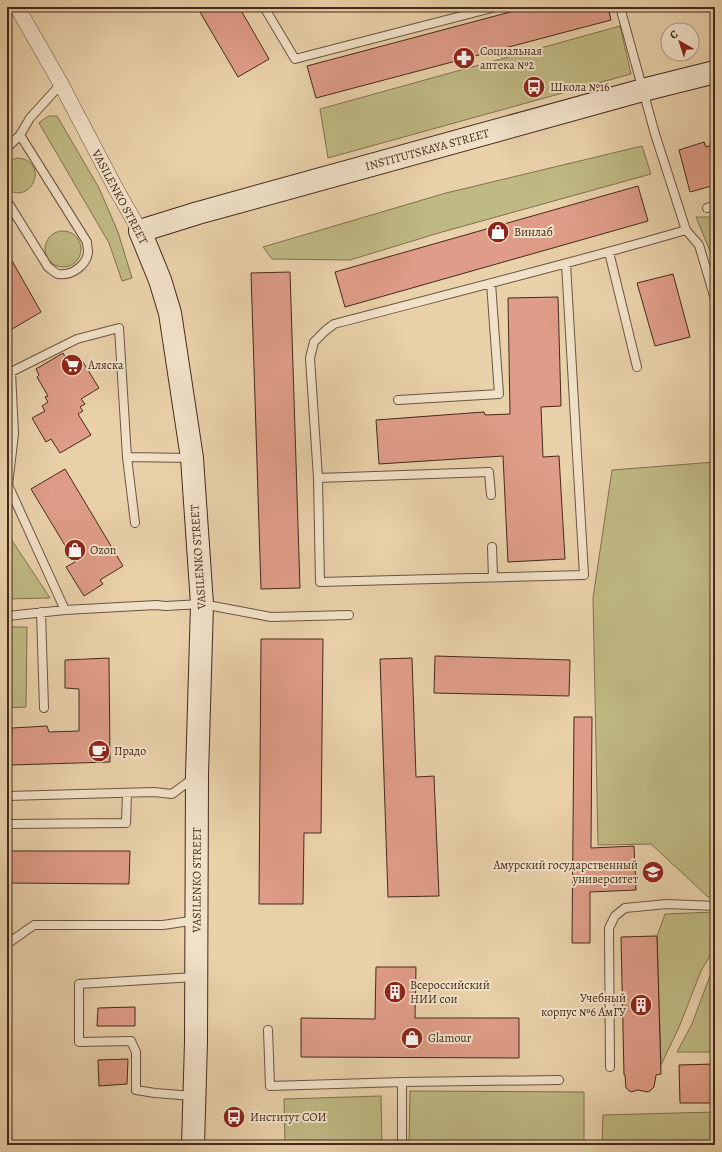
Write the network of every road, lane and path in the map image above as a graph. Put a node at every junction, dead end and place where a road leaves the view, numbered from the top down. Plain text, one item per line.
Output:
1 (17, 7) edge
2 (264, 7) edge
3 (496, 7) edge
4 (620, 7) edge
5 (715, 72) edge
6 (61, 84) junction
7 (643, 90) junction
8 (20, 135) junction
9 (7, 148) edge
10 (7, 201) edge
11 (686, 230) junction
12 (140, 232) junction
13 (610, 252) junction
14 (566, 264) junction
15 (490, 283) junction
16 (715, 299) edge
17 (637, 367) dead end
18 (9, 373) edge
19 (10, 398) edge
20 (398, 400) dead end
21 (10, 436) edge
22 (126, 457) junction
23 (192, 458) junction
24 (318, 478) junction
25 (8, 485) edge
26 (491, 495) dead end
27 (135, 523) dead end
28 (492, 547) dead end
29 (493, 577) junction
30 (202, 604) junction
31 (65, 610) junction
32 (41, 612) junction
33 (349, 615) dead end
34 (7, 616) edge
35 (44, 708) dead end
36 (197, 775) junction
37 (127, 793) junction
38 (7, 796) edge
39 (7, 824) edge
40 (715, 906) edge
41 (197, 920) junction
42 (7, 944) edge
43 (196, 977) junction
44 (268, 1030) dead end
45 (610, 1067) dead end
46 (559, 1080) dead end
47 (402, 1082) junction
48 (195, 1096) junction
49 (193, 1145) edge
50 (402, 1145) edge

1 - 6 street, VASILENKO STREET
2 - 3 lane
4 - 7 lane
5 - 7 main road, INSTITUTSKAYA STREET
6 - 8 lane
6 - 12 street, VASILENKO STREET
7 - 11 lane
7 - 12 main road, INSTITUTSKAYA STREET
8 - 9 lane
8 - 10 lane
11 - 13 lane
11 - 16 lane
12 - 23 main road, VASILENKO STREET
13 - 14 lane
13 - 17 lane
14 - 15 lane
14 - 29 lane
15 - 20 lane
15 - 24 lane
18 - 19 lane
18 - 22 lane
19 - 21 lane
21 - 25 lane
22 - 23 lane
22 - 27 lane
23 - 30 main road, VASILENKO STREET
24 - 26 lane
24 - 29 lane
25 - 31 lane
28 - 29 lane
30 - 31 lane
30 - 33 lane
30 - 36 main road, VASILENKO STREET
31 - 32 lane
32 - 34 lane
32 - 35 lane
36 - 37 lane
36 - 41 main road, VASILENKO STREET
37 - 38 lane
37 - 39 lane
40 - 45 lane
41 - 42 lane
41 - 43 main road, VASILENKO STREET
43 - 48 main road, VASILENKO STREET
43 - 48 lane
44 - 47 lane
46 - 47 lane
47 - 50 lane
48 - 49 main road, VASILENKO STREET

